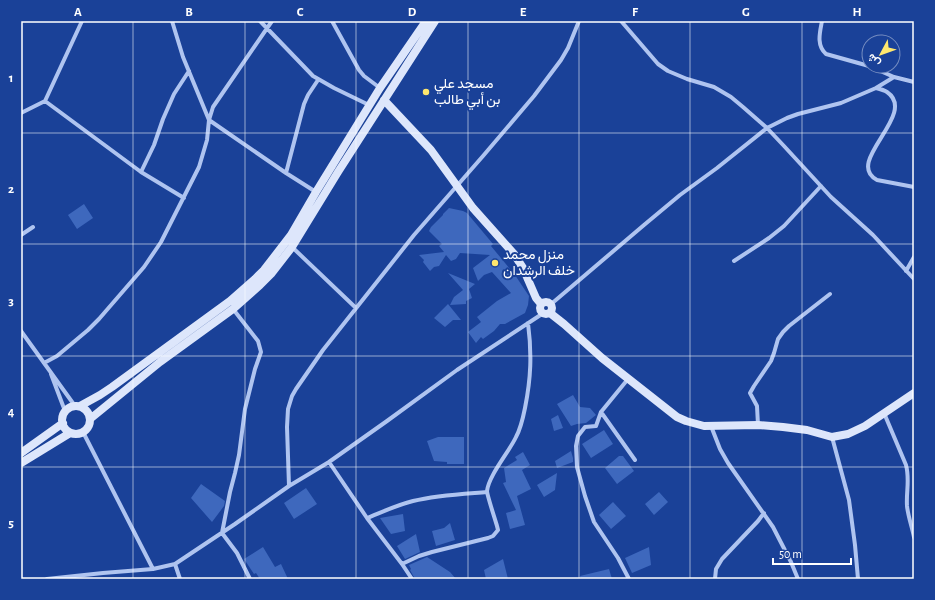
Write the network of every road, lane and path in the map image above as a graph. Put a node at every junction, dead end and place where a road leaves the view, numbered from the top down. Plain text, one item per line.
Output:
1 (82, 21) edge
2 (172, 21) edge
3 (260, 21) edge
4 (272, 21) edge
5 (332, 21) edge
6 (426, 21) edge
7 (435, 21) edge
8 (579, 21) edge
9 (621, 21) edge
10 (822, 21) edge
11 (267, 28) junction
12 (861, 64) edge
13 (189, 71) junction
14 (887, 74) edge
15 (894, 77) junction
16 (318, 80) junction
17 (914, 82) edge
18 (380, 88) junction
19 (876, 88) junction
20 (384, 100) junction
21 (45, 101) junction
22 (370, 106) junction
23 (21, 113) edge
24 (209, 120) junction
25 (766, 128) junction
26 (141, 172) junction
27 (286, 173) junction
28 (458, 186) junction
29 (821, 186) junction
30 (914, 187) edge
31 (316, 192) junction
32 (184, 198) junction
33 (33, 227) dead end
34 (21, 235) edge
35 (292, 247) junction
36 (914, 257) edge
37 (734, 261) dead end
38 (906, 271) junction
39 (914, 279) edge
40 (830, 294) dead end
41 (356, 308) junction
42 (233, 309) junction
43 (547, 310) junction
44 (528, 323) junction
45 (21, 331) edge
46 (44, 363) junction
47 (49, 370) junction
48 (628, 379) junction
49 (914, 393) edge
50 (77, 406) junction
51 (65, 411) junction
52 (601, 412) junction
53 (884, 414) junction
54 (90, 419) junction
55 (63, 423) junction
56 (758, 425) junction
57 (711, 426) junction
58 (83, 432) junction
59 (70, 433) junction
60 (832, 437) junction
61 (21, 453) edge
62 (635, 460) dead end
63 (329, 462) junction
64 (21, 463) edge
65 (289, 486) junction
66 (487, 492) junction
67 (764, 513) junction
68 (367, 518) junction
69 (222, 533) junction
70 (914, 537) edge
71 (175, 564) junction
72 (402, 564) junction
73 (153, 569) junction
74 (47, 579) edge
75 (180, 579) edge
76 (250, 579) edge
77 (412, 579) edge
78 (629, 579) edge
79 (715, 579) edge
80 (798, 579) edge
81 (858, 579) edge

1 - 21 street
2 - 13 street
3 - 11 street
4 - 11 street
5 - 18 street
6 - 18 main road
7 - 20 main road
8 - 28 street
9 - 25 street
10 - 12 street
11 - 16 street
11 - 24 street
13 - 24 street
13 - 26 street
14 - 15 street
15 - 17 street
15 - 19 street
16 - 22 street
16 - 27 street
18 - 22 main road
19 - 25 street
19 - 30 street
20 - 28 main road
20 - 35 main road
21 - 23 street
21 - 26 street
22 - 31 main road
24 - 27 street
24 - 32 street
25 - 29 street
25 - 43 street
26 - 32 street
27 - 31 street
28 - 41 street
28 - 43 main road
29 - 37 street
29 - 38 street
31 - 50 main road
32 - 46 street
33 - 34 street
35 - 41 street
35 - 42 main road
36 - 38 street
38 - 39 street
40 - 56 street
41 - 65 street
42 - 54 main road
42 - 69 street
43 - 44 street
43 - 48 main road
44 - 63 street
44 - 66 street
45 - 46 street
46 - 47 street
47 - 50 street
47 - 51 street
48 - 52 street
48 - 57 main road
49 - 53 main road
50 - 51 main road
50 - 54 main road
51 - 55 main road
52 - 62 street
52 - 78 street
53 - 60 main road
53 - 70 street
54 - 58 main road
55 - 59 main road
55 - 61 main road
56 - 57 main road
56 - 60 main road
57 - 67 street
58 - 59 main road
58 - 73 street
59 - 64 main road
60 - 81 street
63 - 65 street
63 - 68 street
65 - 69 street
66 - 68 street
66 - 72 street
67 - 79 street
67 - 80 street
68 - 72 street
69 - 71 street
69 - 76 street
71 - 73 street
71 - 75 street
72 - 77 street
73 - 74 street

